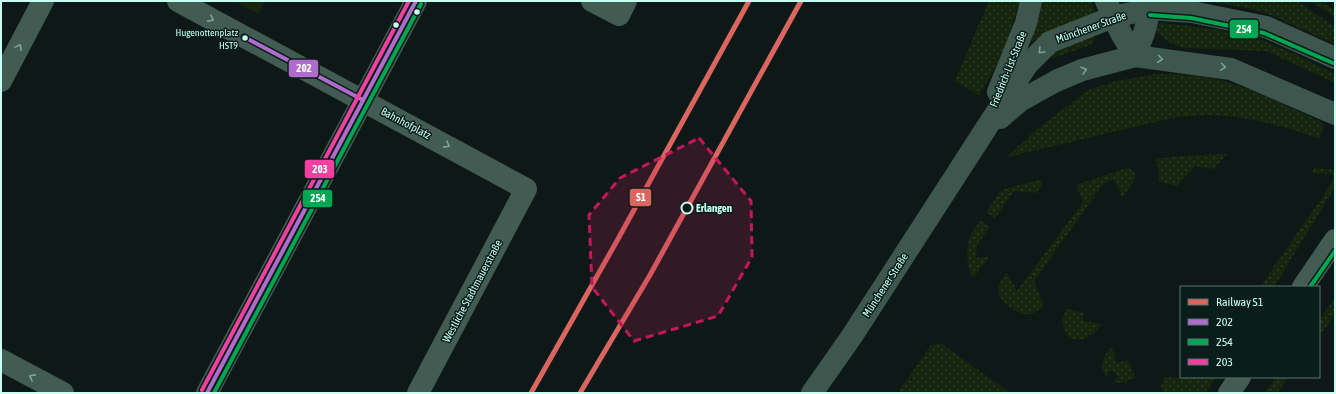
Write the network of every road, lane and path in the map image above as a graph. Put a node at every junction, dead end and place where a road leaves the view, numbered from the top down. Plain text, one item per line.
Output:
1 (43, 1) edge
2 (178, 1) edge
3 (416, 1) edge
4 (592, 1) edge
5 (1031, 1) edge
6 (1148, 5) edge
7 (623, 8) edge
8 (1110, 9) edge
9 (1135, 56) junction
10 (1335, 58) edge
11 (1, 81) edge
12 (363, 100) junction
13 (1335, 114) edge
14 (978, 139) junction
15 (526, 189) joint
16 (1335, 240) edge
17 (1304, 286) edge
18 (1, 360) edge
19 (1239, 378) edge
20 (64, 393) edge
21 (207, 393) edge
22 (418, 393) edge
23 (812, 393) edge
24 (1229, 393) edge

11 -> 1 street
2 -> 12 street, Bahnhofplatz
3 - 12 street
4 - 7 street
5 - 14 main road, Friedrich-List-Straße
6 - 8 main road, Münchener Straße
6 - 9 main road
6 - 10 main road, Münchener Straße
8 - 9 main road
8 -> 14 main road, Münchener Straße
9 -> 13 main road, Münchener Straße
14 -> 9 main road, Münchener Straße
12 -> 15 street, Bahnhofplatz
12 - 21 street
14 - 23 main road, Münchener Straße
15 - 22 street, Westliche Stadtmauerstraße
16 - 17 street
20 -> 18 street
19 - 24 street

